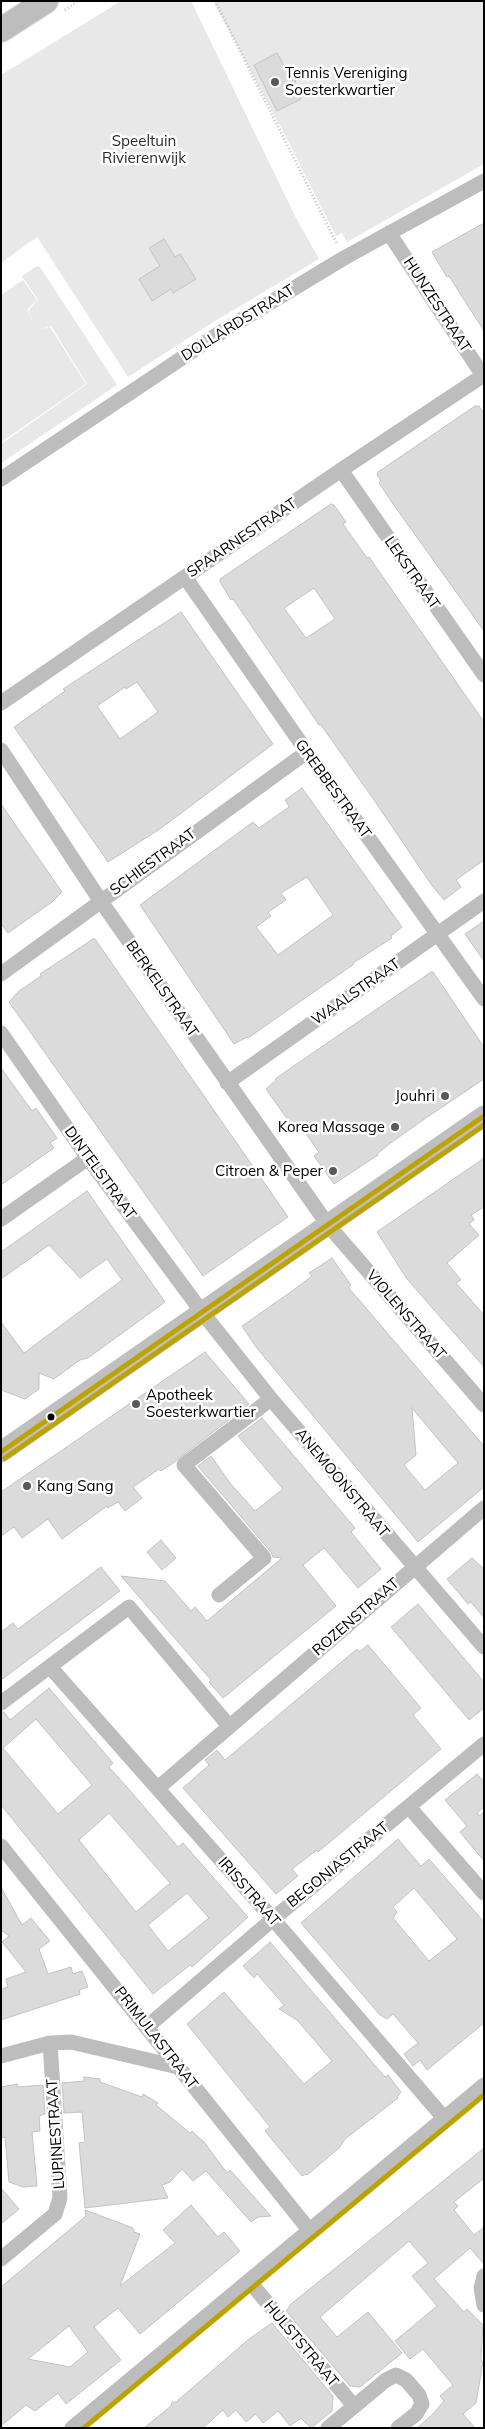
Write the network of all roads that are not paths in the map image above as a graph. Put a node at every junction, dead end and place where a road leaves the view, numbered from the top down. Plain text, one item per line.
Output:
1 (46, 1) edge
2 (1, 30) edge
3 (484, 181) edge
4 (390, 234) junction
5 (484, 376) edge
6 (341, 470) junction
7 (1, 479) edge
8 (185, 577) junction
9 (484, 675) edge
10 (1, 703) edge
11 (1, 750) edge
12 (307, 752) junction
13 (100, 900) junction
14 (484, 901) edge
15 (438, 934) junction
16 (1, 974) edge
17 (484, 999) edge
18 (1, 1033) edge
19 (227, 1083) junction
20 (482, 1120) edge
21 (88, 1158) junction
22 (1, 1219) edge
23 (328, 1225) junction
24 (202, 1312) junction
25 (271, 1399) junction
26 (484, 1405) edge
27 (1, 1452) edge
28 (484, 1508) edge
29 (414, 1568) junction
30 (219, 1595) dead end
31 (484, 1647) edge
32 (51, 1668) junction
33 (1, 1703) edge
34 (229, 1726) junction
35 (484, 1744) edge
36 (158, 1788) junction
37 (410, 1806) junction
38 (2, 1848) edge
39 (484, 1893) edge
40 (273, 1918) junction
41 (148, 2026) junction
42 (50, 2043) junction
43 (1, 2056) edge
44 (178, 2067) junction
45 (484, 2085) edge
46 (444, 2118) junction
47 (310, 2231) junction
48 (1, 2259) edge
49 (484, 2276) edge
50 (249, 2281) junction
51 (484, 2305) edge
52 (354, 2406) junction
53 (72, 2428) edge
54 (328, 2428) edge
55 (398, 2428) edge

1 - 2 main road
3 - 4 street, DOLLARDSTRAAT
4 - 5 street, HUNZESTRAAT
4 - 7 street, DOLLARDSTRAAT
5 - 6 street, SPAARNESTRAAT
6 - 8 street, SPAARNESTRAAT
6 - 9 street, LEKSTRAAT
8 - 10 street, SPAARNESTRAAT
8 - 12 street, GREBBESTRAAT
11 - 13 street, BERKELSTRAAT
12 - 13 street, SCHIESTRAAT
12 - 15 street, GREBBESTRAAT
13 - 16 street, SCHIESTRAAT
13 - 19 street, BERKELSTRAAT
14 - 15 street, WAALSTRAAT
15 - 17 street, GREBBESTRAAT
15 - 19 street, WAALSTRAAT
18 - 21 street, DINTELSTRAAT
19 - 23 street, BERKELSTRAAT
20 - 23 street
21 - 22 street
21 - 24 street, DINTELSTRAAT
23 - 24 street
23 - 26 street, VIOLENSTRAAT
24 - 25 street, ANEMOONSTRAAT
24 - 27 street
25 - 29 street, ANEMOONSTRAAT
25 - 30 street
28 - 29 street, ROZENSTRAAT
29 - 31 street, ANEMOONSTRAAT
29 - 34 street, ROZENSTRAAT
32 - 33 street
32 - 34 street
32 - 36 street, IRISSTRAAT
34 - 36 street, ROZENSTRAAT
35 - 37 street, BEGONIASTRAAT
36 - 40 street, IRISSTRAAT
37 - 39 street
37 - 40 street, BEGONIASTRAAT
38 - 41 street, PRIMULASTRAAT
40 - 41 street, BEGONIASTRAAT
40 - 46 street, IRISSTRAAT
41 - 44 street, PRIMULASTRAAT
42 - 43 street
42 - 44 street
42 - 48 street, LUPINESTRAAT
44 - 47 street, PRIMULASTRAAT
45 - 46 street
46 - 47 street
47 - 50 street
49 - 51 street
50 - 52 street, HULSTSTRAAT
50 - 53 street
52 - 54 street
52 - 55 street

